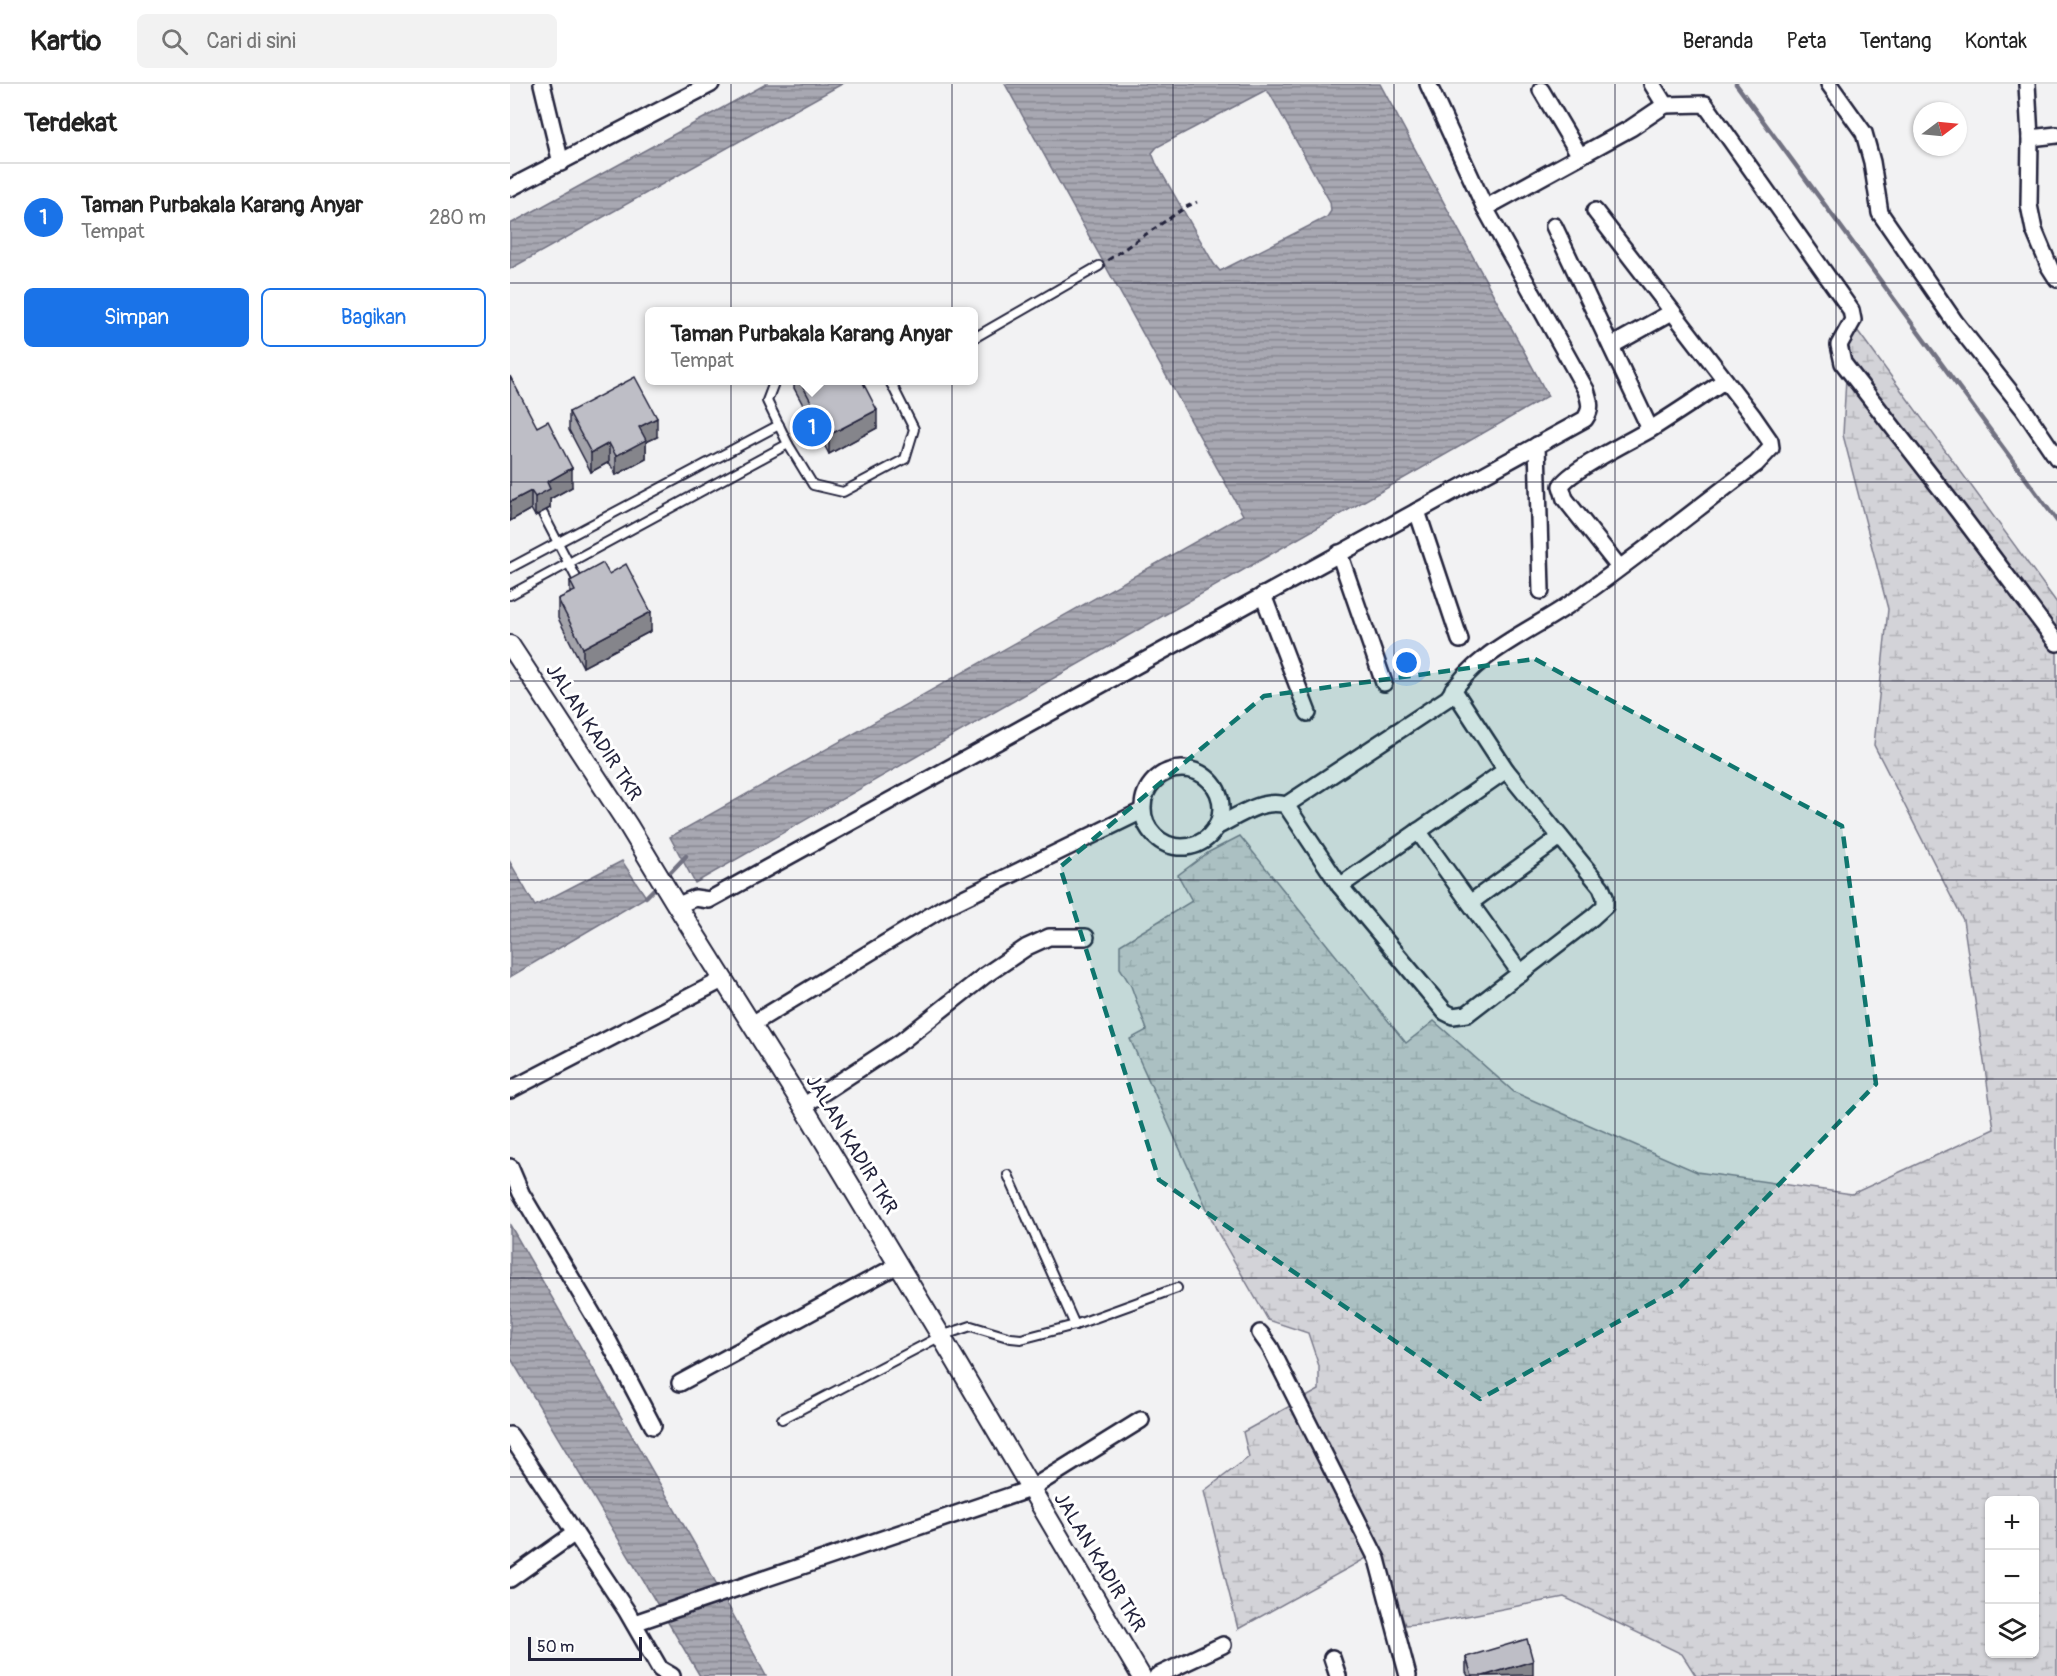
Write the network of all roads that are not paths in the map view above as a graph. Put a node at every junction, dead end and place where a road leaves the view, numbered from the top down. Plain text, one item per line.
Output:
1 (542, 84) edge
2 (711, 84) edge
3 (1428, 84) edge
4 (1653, 84) edge
5 (1829, 84) edge
6 (2027, 84) edge
7 (1542, 90) dead end
8 (1665, 105) junction
9 (2057, 135) edge
10 (2030, 138) junction
11 (1580, 156) junction
12 (561, 163) junction
13 (510, 188) edge
14 (1485, 208) junction
15 (1595, 211) dead end
16 (1554, 226) dead end
17 (1099, 266) road end
18 (2057, 279) edge
19 (1672, 312) junction
20 (978, 336) edge
21 (1611, 346) junction
22 (1725, 380) junction
23 (773, 385) edge
24 (892, 385) edge
25 (779, 425) junction
26 (1650, 429) junction
27 (788, 444) junction
28 (1537, 445) junction
29 (2057, 458) edge
30 (1417, 511) junction
31 (543, 514) dead end
32 (558, 543) junction
33 (1339, 553) junction
34 (569, 563) junction
35 (1619, 567) junction
36 (510, 568) edge
37 (581, 587) edge
38 (1541, 591) dead end
39 (510, 595) edge
40 (1263, 595) junction
41 (1460, 640) dead end
42 (2057, 643) edge
43 (510, 645) edge
44 (1384, 683) dead end
45 (1453, 689) junction
46 (1308, 713) dead end
47 (1506, 770) junction
48 (1286, 805) junction
49 (1142, 812) junction
50 (1216, 827) junction
51 (1419, 831) junction
52 (1560, 837) junction
53 (1340, 886) junction
54 (675, 903) junction
55 (1470, 903) junction
56 (1086, 937) dead end
57 (1521, 974) junction
58 (724, 979) junction
59 (752, 1024) junction
60 (510, 1090) edge
61 (804, 1106) junction
62 (510, 1167) edge
63 (1008, 1175) dead end
64 (898, 1265) junction
65 (1178, 1288) dead end
66 (1075, 1325) junction
67 (1260, 1333) dead end
68 (941, 1336) junction
69 (680, 1383) dead end
70 (782, 1419) dead end
71 (1141, 1420) dead end
72 (653, 1426) dead end
73 (510, 1435) edge
74 (1030, 1489) junction
75 (575, 1533) junction
76 (510, 1579) edge
77 (634, 1623) junction
78 (1223, 1645) dead end
79 (1332, 1658) dead end
80 (661, 1674) edge
81 (1141, 1676) edge
82 (1157, 1676) edge
83 (1338, 1676) edge
84 (1408, 1676) edge

1 - 12 street
2 - 12 street
3 - 14 street
4 - 8 street
5 - 29 street
6 - 10 street
7 - 11 street
8 - 11 street
8 - 42 street
9 - 10 street
10 - 18 street
11 - 14 street
12 - 13 street
14 - 28 street
15 - 19 street
16 - 21 street
17 - 20 lane
19 - 21 street
19 - 22 street
21 - 26 street
22 - 26 street
22 - 35 street
23 - 25 lane
24 - 27 lane
25 - 27 lane
25 - 32 lane
26 - 35 street
27 - 34 lane
28 - 30 street
28 - 38 street
30 - 33 street
30 - 41 street
31 - 32 lane
32 - 34 lane
32 - 36 lane
33 - 40 street
33 - 44 street
34 - 37 lane
34 - 39 lane
35 - 45 street
40 - 46 street
40 - 54 street
43 - 54 street, JALAN KADIR TKR
45 - 47 street
45 - 48 street
47 - 51 street
47 - 52 street
48 - 50 street
48 - 53 street
49 - 50 street
49 - 50 street
49 - 59 street
51 - 53 street
51 - 55 street
52 - 55 street
52 - 57 street
53 - 57 street
54 - 58 street, JALAN KADIR TKR
55 - 57 street
56 - 61 street
58 - 59 street, JALAN KADIR TKR
58 - 60 street
59 - 61 street, JALAN KADIR TKR
61 - 64 street, JALAN KADIR TKR
62 - 72 street
63 - 66 lane
64 - 68 street, JALAN KADIR TKR
64 - 69 street
65 - 66 lane
66 - 68 lane
67 - 84 street
68 - 70 lane
68 - 74 street, JALAN KADIR TKR
71 - 74 street
73 - 75 street
74 - 77 street
74 - 81 street, JALAN KADIR TKR
75 - 76 street
75 - 77 street
77 - 80 street
78 - 82 street
79 - 83 street

